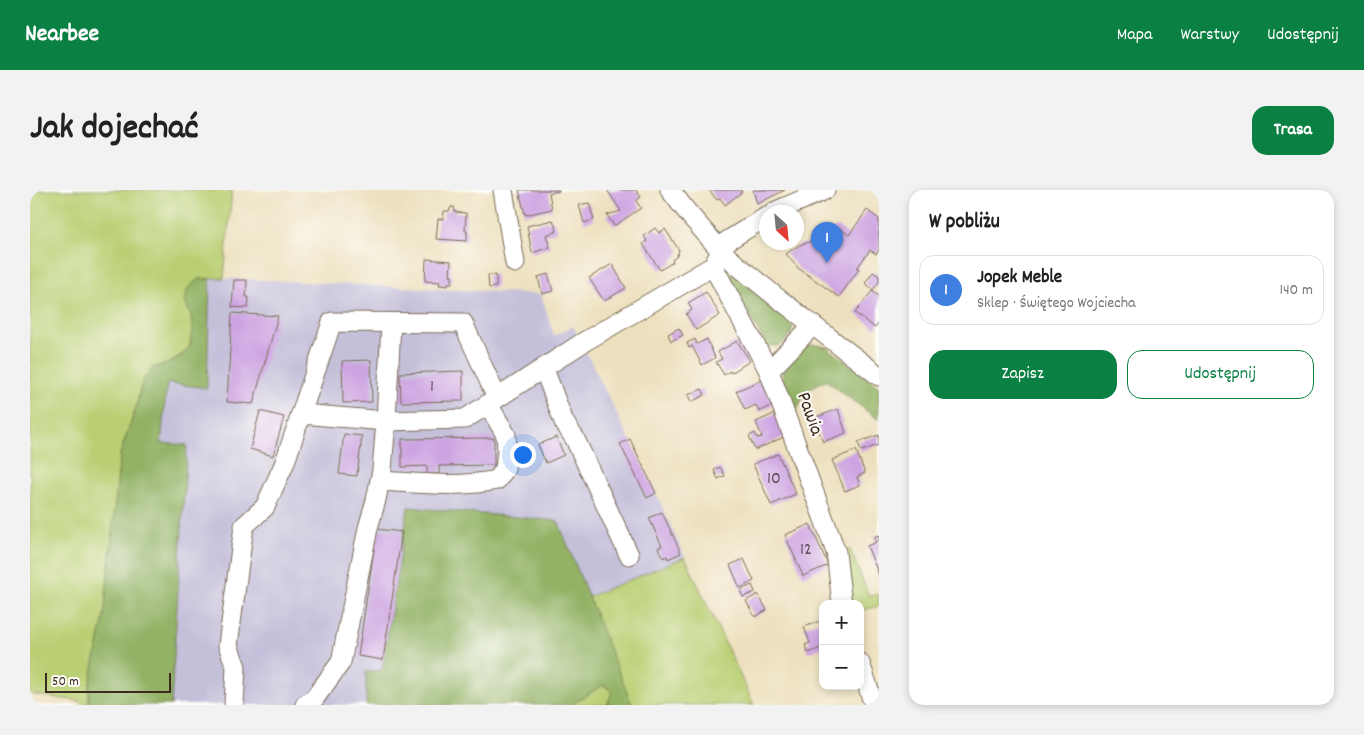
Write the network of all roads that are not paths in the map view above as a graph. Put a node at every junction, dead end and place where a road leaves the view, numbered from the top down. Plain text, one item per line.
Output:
1 (503, 190) edge
2 (670, 190) edge
3 (825, 190) edge
4 (790, 205) edge
5 (759, 221) edge
6 (717, 258) junction
7 (515, 264) dead end
8 (391, 323) junction
9 (813, 326) junction
10 (544, 369) junction
11 (769, 371) junction
12 (879, 376) edge
13 (493, 401) junction
14 (301, 414) junction
15 (386, 421) junction
16 (380, 481) junction
17 (629, 555) dead end
18 (842, 600) edge
19 (864, 675) edge
20 (234, 705) edge
21 (305, 705) edge
22 (874, 705) edge

1 - 7 street
2 - 6 street
3 - 4 street
5 - 6 street
6 - 9 street
6 - 10 street
6 - 11 street, Pawia
8 - 13 street
8 - 14 street
8 - 15 street
9 - 11 street
9 - 12 street
10 - 13 street
10 - 17 street
11 - 18 street, Pawia
13 - 15 street
13 - 16 street
14 - 15 street
14 - 20 street
15 - 16 street
16 - 21 street
19 - 22 street

